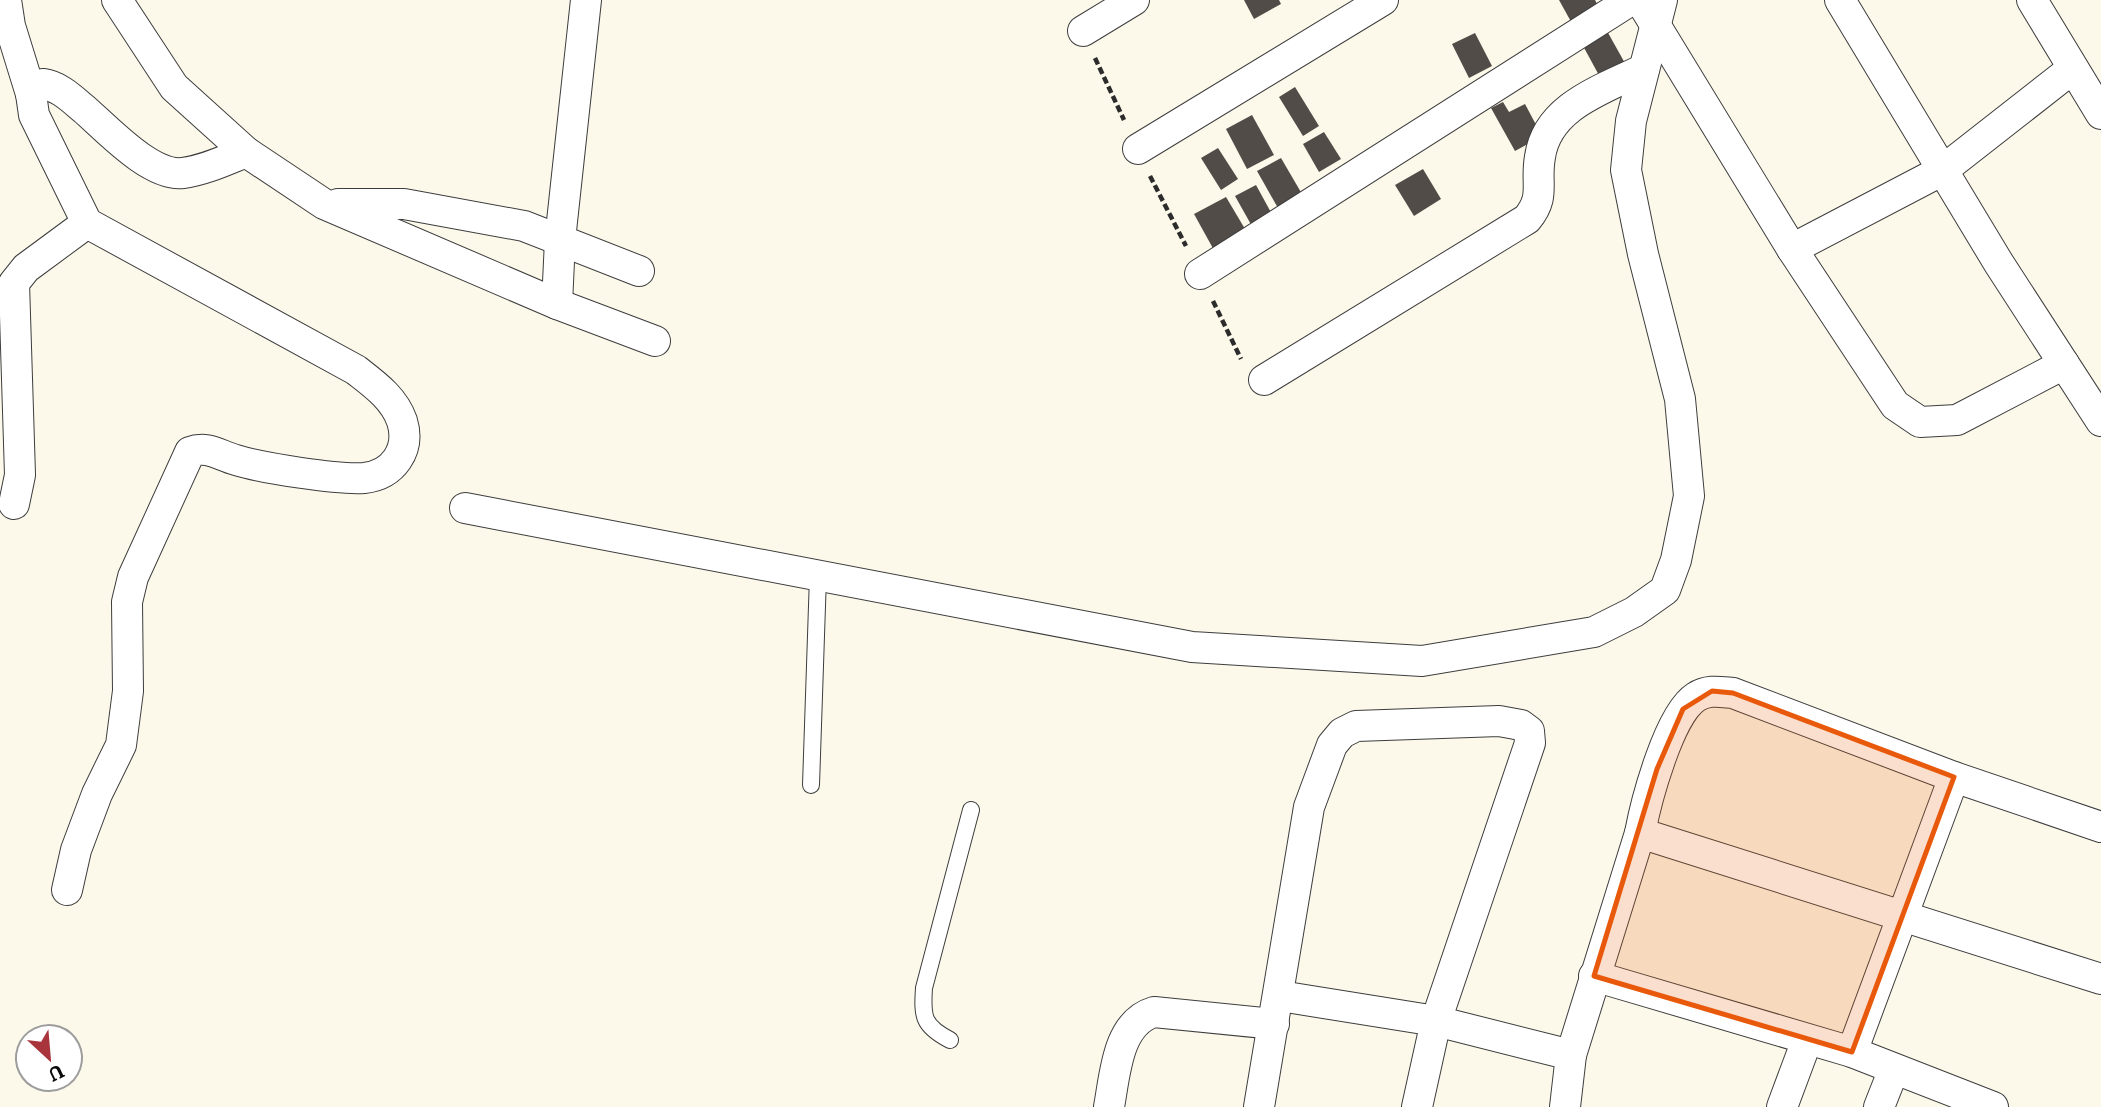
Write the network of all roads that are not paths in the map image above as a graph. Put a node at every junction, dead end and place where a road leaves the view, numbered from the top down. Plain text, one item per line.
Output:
1 (6, 0) edge
2 (117, 0) edge
3 (586, 0) edge
4 (1134, 0) edge
5 (1383, 0) edge
6 (1631, 0) edge
7 (1640, 0) edge
8 (1840, 0) edge
9 (2032, 0) edge
10 (1659, 13) edge
11 (1083, 31) dead end
12 (1644, 69) junction
13 (2072, 69) junction
14 (32, 93) junction
15 (2101, 114) edge
16 (1138, 149) dead end
17 (246, 152) junction
18 (1943, 170) junction
19 (324, 204) junction
20 (87, 223) junction
21 (560, 240) junction
22 (1792, 249) junction
23 (639, 271) dead end
24 (1200, 274) road end
25 (556, 304) junction
26 (655, 341) dead end
27 (2064, 364) junction
28 (1264, 380) road end
29 (2101, 421) edge
30 (14, 504) dead end
31 (465, 508) dead end
32 (818, 576) junction
33 (1954, 777) junction
34 (811, 785) dead end
35 (971, 810) dead end
36 (2098, 824) edge
37 (1640, 833) junction
38 (67, 890) dead end
39 (1904, 914) junction
40 (1594, 976) junction
41 (2101, 979) edge
42 (1277, 1010) junction
43 (1436, 1021) junction
44 (1807, 1040) junction
45 (950, 1041) dead end
46 (1852, 1052) junction
47 (1571, 1055) junction
48 (1894, 1069) junction
49 (1109, 1107) edge
50 (1259, 1107) edge
51 (1417, 1107) edge
52 (1565, 1107) edge
53 (1782, 1107) edge
54 (1879, 1107) edge
55 (1993, 1107) edge

1 - 14 street
2 - 17 street
3 - 21 street
4 - 11 street
5 - 16 street
6 - 24 street
7 - 10 street
8 - 18 street
9 - 13 street
10 - 12 street
10 - 22 street
12 - 28 street
12 - 32 street
13 - 15 street
13 - 18 street
14 - 17 street
14 - 20 street
17 - 19 street
18 - 22 street
18 - 27 street
19 - 21 street
19 - 25 street
20 - 30 street
20 - 38 street
21 - 23 street
21 - 25 street
22 - 27 street
25 - 26 street
27 - 29 street
31 - 32 street
32 - 34 lane
33 - 36 street
33 - 37 street
33 - 39 street
35 - 45 lane
37 - 39 street
37 - 40 street
39 - 41 street
39 - 46 street
40 - 44 street
40 - 47 street
42 - 43 street
42 - 43 street
42 - 49 street
42 - 50 street
43 - 47 street
43 - 51 street
44 - 46 street
44 - 53 street
46 - 48 street
47 - 52 street
48 - 54 street
48 - 55 street

